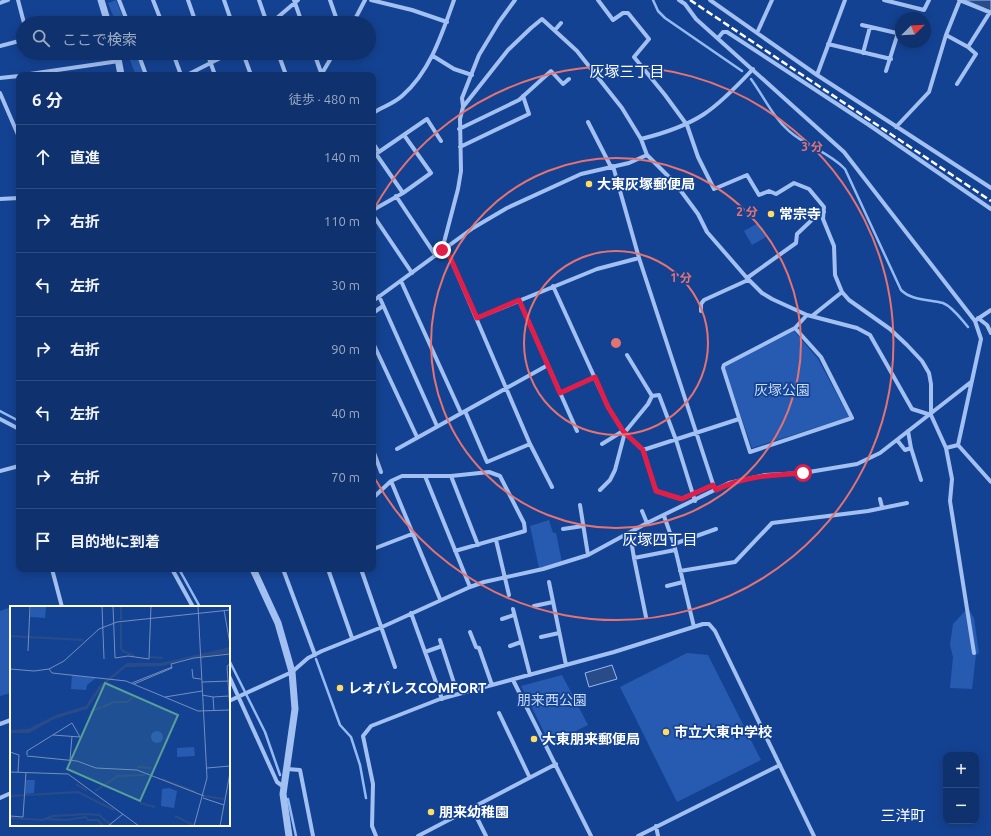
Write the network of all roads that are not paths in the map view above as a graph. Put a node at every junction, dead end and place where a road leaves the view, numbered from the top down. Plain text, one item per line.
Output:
1 (8, 0) edge
2 (18, 0) edge
3 (101, 0) edge
4 (119, 0) edge
5 (153, 0) edge
6 (188, 0) edge
7 (224, 0) edge
8 (259, 0) edge
9 (330, 0) edge
10 (365, 0) edge
11 (371, 0) edge
12 (454, 0) edge
13 (516, 0) edge
14 (598, 0) edge
15 (679, 0) edge
16 (710, 0) edge
17 (772, 0) edge
18 (845, 0) edge
19 (884, 0) edge
20 (929, 0) edge
21 (959, 0) edge
22 (295, 1) edge
23 (0, 3) edge
24 (990, 13) edge
25 (22, 16) edge
26 (106, 16) edge
27 (125, 16) edge
28 (159, 16) edge
29 (194, 16) edge
30 (230, 16) edge
31 (265, 16) edge
32 (279, 16) edge
33 (300, 16) edge
34 (336, 16) edge
35 (357, 16) edge
36 (447, 22) junction
37 (561, 23) dead end
38 (862, 25) dead end
39 (870, 27) junction
40 (555, 30) junction
41 (757, 32) junction
42 (895, 33) edge
43 (946, 35) junction
44 (718, 38) junction
45 (16, 42) edge
46 (828, 44) junction
47 (0, 46) edge
48 (968, 46) junction
49 (895, 48) edge
50 (863, 53) junction
51 (433, 56) junction
52 (891, 59) junction
53 (120, 60) joint
54 (141, 60) edge
55 (176, 60) edge
56 (210, 60) edge
57 (217, 60) edge
58 (246, 60) edge
59 (281, 60) edge
60 (317, 60) edge
61 (330, 60) edge
62 (211, 63) junction
63 (753, 69) junction
64 (886, 71) dead end
65 (42, 72) edge
66 (122, 72) edge
67 (145, 72) edge
68 (180, 72) edge
69 (193, 72) edge
70 (215, 72) edge
71 (250, 72) edge
72 (285, 72) edge
73 (321, 72) edge
74 (323, 72) edge
75 (472, 75) junction
76 (818, 75) junction
77 (16, 76) edge
78 (0, 78) edge
79 (569, 79) dead end
80 (957, 84) dead end
81 (0, 93) edge
82 (523, 96) junction
83 (463, 107) junction
84 (376, 111) edge
85 (588, 122) dead end
86 (687, 126) junction
87 (896, 127) junction
88 (459, 129) junction
89 (16, 130) edge
90 (404, 135) junction
91 (641, 139) junction
92 (441, 141) dead end
93 (460, 147) junction
94 (376, 154) edge
95 (647, 155) junction
96 (612, 167) junction
97 (991, 188) edge
98 (403, 193) junction
99 (396, 196) junction
100 (16, 198) edge
101 (0, 199) edge
102 (376, 207) edge
103 (991, 210) edge
104 (824, 212) junction
105 (376, 219) edge
106 (442, 250) junction
107 (436, 256) junction
108 (639, 258) junction
109 (412, 273) junction
110 (747, 279) junction
111 (401, 281) junction
112 (553, 286) junction
113 (842, 292) junction
114 (379, 296) junction
115 (376, 298) edge
116 (519, 300) junction
117 (384, 306) junction
118 (991, 310) edge
119 (376, 311) edge
120 (701, 311) dead end
121 (807, 314) junction
122 (812, 316) junction
123 (477, 318) junction
124 (976, 320) junction
125 (795, 328) junction
126 (991, 333) edge
127 (376, 349) edge
128 (627, 355) dead end
129 (548, 365) junction
130 (595, 377) junction
131 (971, 382) junction
132 (507, 387) junction
133 (560, 393) junction
134 (652, 396) junction
135 (463, 412) junction
136 (931, 415) junction
137 (0, 419) edge
138 (739, 419) junction
139 (437, 426) junction
140 (16, 427) edge
141 (577, 431) dead end
142 (908, 431) junction
143 (624, 432) junction
144 (696, 433) junction
145 (417, 437) junction
146 (676, 440) junction
147 (897, 440) junction
148 (530, 444) junction
149 (602, 444) dead end
150 (958, 445) junction
151 (911, 448) junction
152 (946, 448) junction
153 (397, 449) dead end
154 (643, 450) junction
155 (376, 458) edge
156 (16, 467) edge
157 (0, 471) edge
158 (381, 472) dead end
159 (425, 476) junction
160 (452, 476) junction
161 (921, 480) dead end
162 (392, 481) junction
163 (991, 482) edge
164 (713, 485) junction
165 (552, 487) dead end
166 (600, 490) dead end
167 (716, 490) junction
168 (376, 495) edge
169 (693, 495) junction
170 (880, 499) dead end
171 (695, 501) junction
172 (907, 503) dead end
173 (580, 505) dead end
174 (882, 507) junction
175 (642, 511) dead end
176 (664, 516) junction
177 (647, 523) junction
178 (583, 526) junction
179 (564, 529) dead end
180 (716, 529) dead end
181 (412, 534) junction
182 (496, 540) junction
183 (674, 544) junction
184 (478, 545) junction
185 (632, 546) dead end
186 (376, 548) edge
187 (675, 550) junction
188 (455, 551) junction
189 (588, 555) junction
190 (634, 558) junction
191 (680, 571) junction
192 (53, 572) edge
193 (174, 572) edge
194 (254, 572) edge
195 (284, 572) edge
196 (329, 572) edge
197 (362, 572) edge
198 (506, 577) junction
199 (549, 582) dead end
200 (683, 582) junction
201 (667, 586) dead end
202 (470, 587) junction
203 (509, 595) dead end
204 (440, 599) junction
205 (553, 602) junction
206 (62, 606) edge
207 (192, 606) edge
208 (534, 606) dead end
209 (513, 609) dead end
210 (411, 614) junction
211 (514, 615) junction
212 (646, 617) dead end
213 (502, 619) dead end
214 (382, 627) junction
215 (694, 627) junction
216 (470, 632) dead end
217 (560, 633) junction
218 (541, 637) dead end
219 (352, 638) junction
220 (440, 640) dead end
221 (521, 642) junction
222 (442, 646) junction
223 (510, 646) dead end
224 (425, 652) junction
225 (974, 653) dead end
226 (315, 655) junction
227 (566, 665) junction
228 (395, 668) dead end
229 (292, 672) junction
230 (530, 675) junction
231 (230, 678) edge
232 (513, 680) junction
233 (492, 686) junction
234 (439, 691) junction
235 (240, 696) junction
236 (442, 699) junction
237 (230, 701) edge
238 (499, 713) dead end
239 (10, 720) edge
240 (0, 724) edge
241 (556, 764) junction
242 (780, 765) junction
243 (287, 769) junction
244 (529, 776) junction
245 (284, 787) junction
246 (10, 794) edge
247 (0, 798) edge
248 (472, 808) junction
249 (656, 826) junction
250 (289, 836) edge
251 (313, 836) edge
252 (376, 836) edge
253 (418, 836) edge
254 (486, 836) edge
255 (591, 836) edge
256 (638, 836) edge
257 (658, 836) edge
258 (814, 836) edge

1 - 23 street
2 - 25 street
3 - 26 street
4 - 27 street
5 - 28 street
6 - 29 street
7 - 30 street
8 - 31 street
9 - 34 street
10 - 35 street
11 - 36 street
12 - 36 street
13 - 75 street
14 - 86 street
15 - 44 street
16 - 41 street
17 - 41 street
18 - 46 street
19 - 20 street
21 - 24 street
21 - 43 street
22 - 32 street
22 - 33 street
24 - 48 street
36 - 51 street
37 - 40 street
38 - 39 street
39 - 42 street
39 - 50 street
40 - 83 street
40 - 91 street
41 - 76 street
43 - 48 street
43 - 87 street
44 - 63 street
44 - 103 street
45 - 47 street
46 - 50 street
46 - 76 street
48 - 80 street
49 - 52 street
50 - 52 street
51 - 75 street
51 - 84 street
52 - 64 street
53 - 65 street
53 - 66 street
54 - 67 street
55 - 68 street
56 - 62 street
57 - 62 street
58 - 71 street
59 - 72 street
60 - 73 street
61 - 74 street
62 - 69 street
62 - 70 street
63 - 86 street
63 - 124 street
75 - 83 street
76 - 87 street
77 - 78 street
79 - 82 street
81 - 89 street
82 - 88 street
82 - 93 street
83 - 88 street
85 - 96 street
86 - 91 street
86 - 104 street
87 - 97 street
88 - 93 street
90 - 92 street
90 - 94 street
90 - 98 street
91 - 95 street
93 - 106 street
94 - 98 street
95 - 96 street
95 - 110 street
96 - 106 street
96 - 108 street
98 - 99 street
99 - 102 street
99 - 107 street
100 - 101 street
104 - 110 street
104 - 113 street
105 - 109 street
106 - 107 street
106 - 123 street
107 - 109 street
108 - 112 street
108 - 144 street
109 - 111 street
110 - 120 street
110 - 121 street
111 - 114 street
111 - 135 street
112 - 116 street
112 - 130 street
113 - 122 street
113 - 136 street
114 - 115 street
114 - 117 street
116 - 123 street
116 - 129 street
117 - 119 street
117 - 139 street
118 - 124 street
121 - 122 street
121 - 125 street
122 - 136 street
123 - 132 street
124 - 126 street
124 - 131 street
125 - 138 street
125 - 138 street
127 - 145 street
128 - 134 street
129 - 132 street
129 - 133 street
130 - 133 street
130 - 143 street
131 - 136 street
131 - 150 street
132 - 135 street
132 - 148 street
133 - 141 street
134 - 143 street
134 - 146 street
135 - 139 street
135 - 148 street
136 - 142 street
136 - 152 street
137 - 140 street
138 - 144 street
139 - 145 street
142 - 147 street
142 - 151 street
143 - 149 street
143 - 154 street
143 - 166 street
144 - 146 street
144 - 164 street
145 - 153 street
146 - 154 street
146 - 169 street
147 - 151 street
147 - 167 street
148 - 165 street
150 - 152 street
150 - 163 street
151 - 161 street
152 - 225 street
154 - 169 street
155 - 158 street
156 - 157 street
159 - 160 street
159 - 162 street
159 - 188 street
160 - 182 street
160 - 184 street
162 - 168 street
162 - 181 street
164 - 167 street
164 - 169 street
167 - 171 street
169 - 171 street
170 - 174 street
171 - 176 street
172 - 174 street
173 - 178 street
174 - 191 street
175 - 177 street
176 - 177 street
176 - 183 street
177 - 189 street
178 - 179 street
178 - 189 street
180 - 183 street
181 - 186 street
181 - 204 street
182 - 184 street
182 - 198 street
183 - 187 street
184 - 188 street
185 - 190 street
187 - 190 street
187 - 191 street
188 - 202 street
189 - 198 street
190 - 212 street
191 - 200 street
192 - 206 street
193 - 207 street
194 - 229 street
195 - 226 street
196 - 219 street
197 - 214 street
198 - 202 street
198 - 203 street
199 - 205 street
200 - 201 street
200 - 215 street
202 - 204 street
204 - 210 street
205 - 208 street
205 - 217 street
209 - 211 street
210 - 214 street
210 - 224 street
211 - 213 street
211 - 221 street
214 - 219 street
214 - 228 street
215 - 227 street
215 - 242 street
216 - 233 street
217 - 218 street
217 - 227 street
219 - 226 street
220 - 222 street
221 - 223 street
221 - 230 street
222 - 224 street
222 - 234 street
224 - 234 street
226 - 229 street
227 - 230 street
229 - 235 street
229 - 243 street
230 - 232 street
231 - 235 street
232 - 233 street
232 - 241 street
233 - 236 street
234 - 236 street
235 - 237 street
235 - 245 street
236 - 252 street
238 - 244 street
239 - 240 street
241 - 244 street
241 - 255 street
242 - 249 street
242 - 258 street
243 - 245 street
243 - 251 street
244 - 248 street
245 - 250 street
246 - 247 street
248 - 253 street
248 - 254 street
249 - 256 street
249 - 257 street

